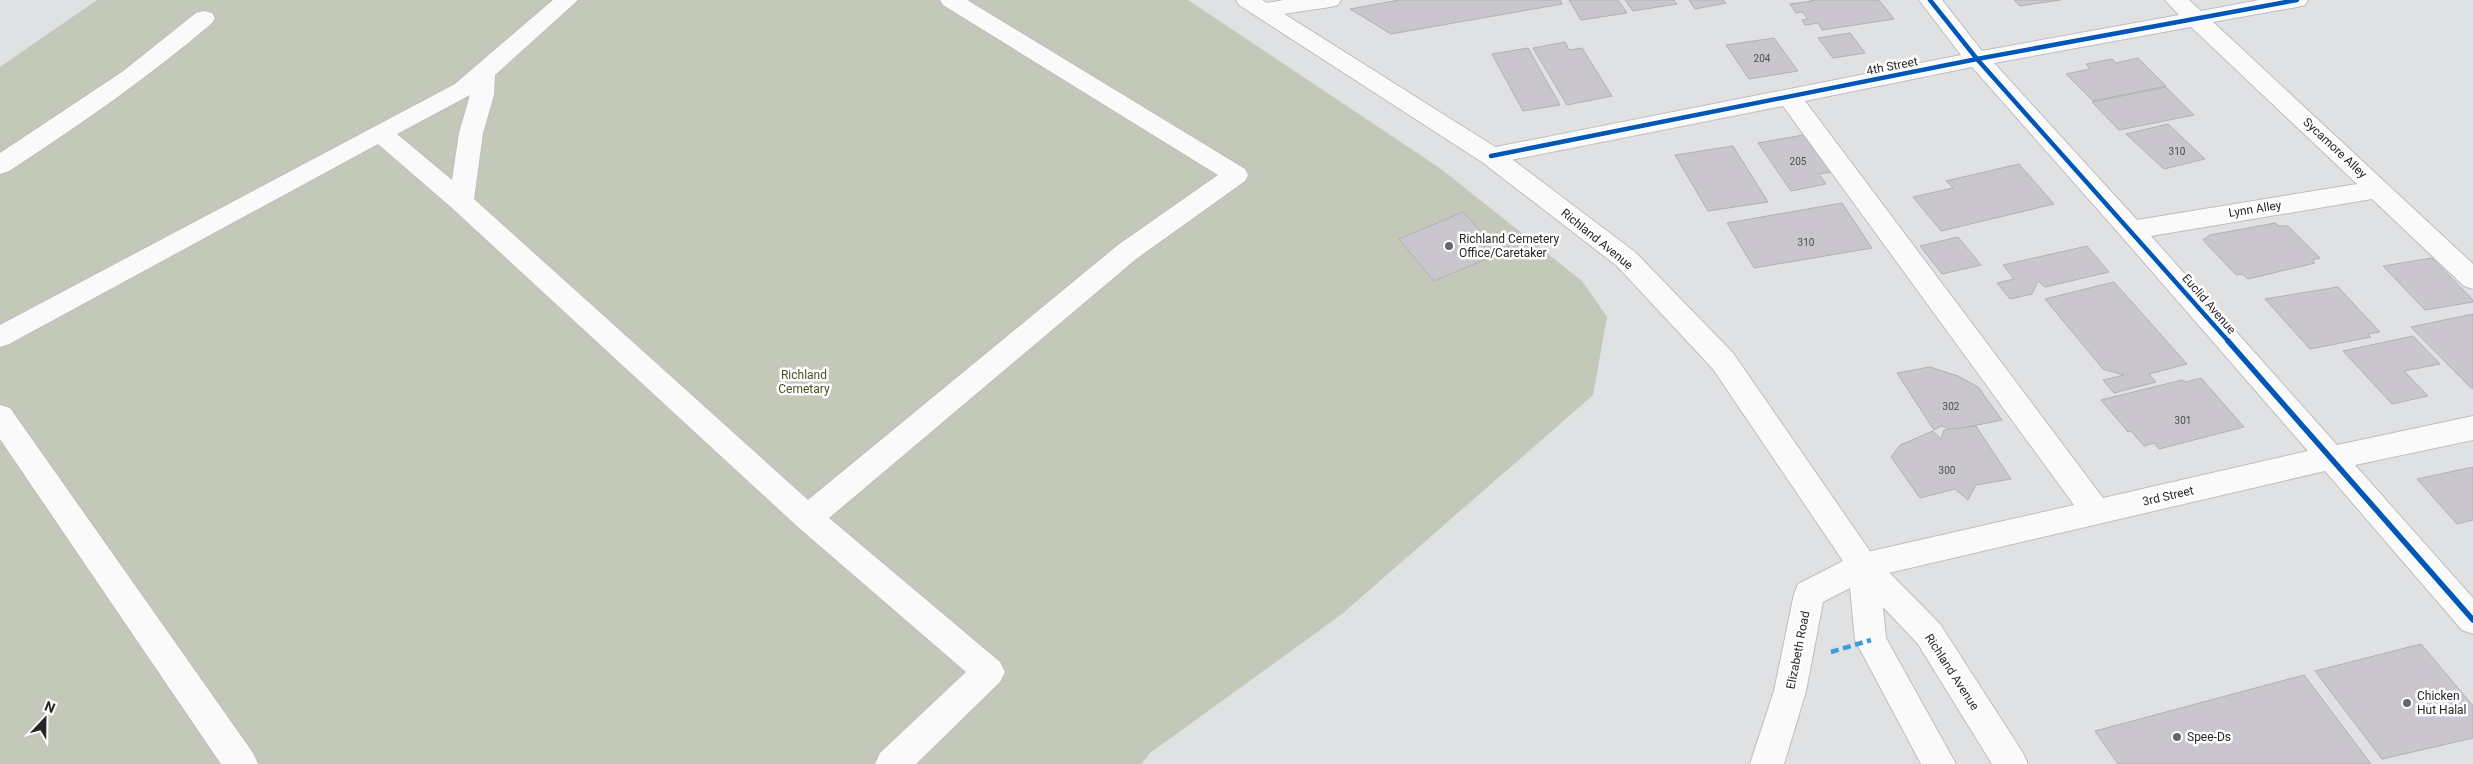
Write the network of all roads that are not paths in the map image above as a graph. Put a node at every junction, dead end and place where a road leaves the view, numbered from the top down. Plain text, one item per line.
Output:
1 (567, 0) edge
2 (951, 0) edge
3 (1330, 0) edge
4 (1930, 0) edge
5 (2176, 0) edge
6 (2297, 0) edge
7 (1255, 5) edge
8 (204, 18) dead end
9 (2195, 18) junction
10 (1977, 59) junction
11 (484, 73) junction
12 (1789, 97) junction
13 (381, 133) junction
14 (1491, 156) junction
15 (0, 165) edge
16 (2379, 189) junction
17 (461, 202) junction
18 (2131, 230) junction
19 (2473, 279) edge
20 (0, 337) edge
21 (0, 416) edge
22 (2473, 428) edge
23 (2330, 458) junction
24 (2096, 512) junction
25 (808, 518) junction
26 (1863, 566) junction
27 (2473, 620) edge
28 (241, 764) edge
29 (892, 764) edge
30 (1767, 764) edge
31 (1939, 764) edge
32 (2011, 764) edge

1 - 11 street
2 - 25 street
3 - 7 street
4 - 10 street, Euclid Avenue
5 - 9 street, Sycamore Alley
6 - 9 street, 4th Street
7 - 14 street, Richland Avenue
8 - 15 street
9 - 10 street, 4th Street
9 - 16 street, Sycamore Alley
10 - 12 street, 4th Street
10 - 18 street, Euclid Avenue
11 - 13 street
11 - 17 street
12 - 14 street, 4th Street
12 - 24 street
13 - 17 street
13 - 20 street
14 - 26 street, Richland Avenue
16 - 18 street, Lynn Alley
16 - 19 street, Sycamore Alley
17 - 25 street
18 - 23 street, Euclid Avenue
21 - 28 street
22 - 23 street, 3rd Street
23 - 24 street, 3rd Street
23 - 27 street, Euclid Avenue
24 - 26 street, 3rd Street
25 - 29 street
26 - 30 street, Elizabeth Road
26 - 31 street, Richland Avenue
26 - 32 street, Richland Avenue

